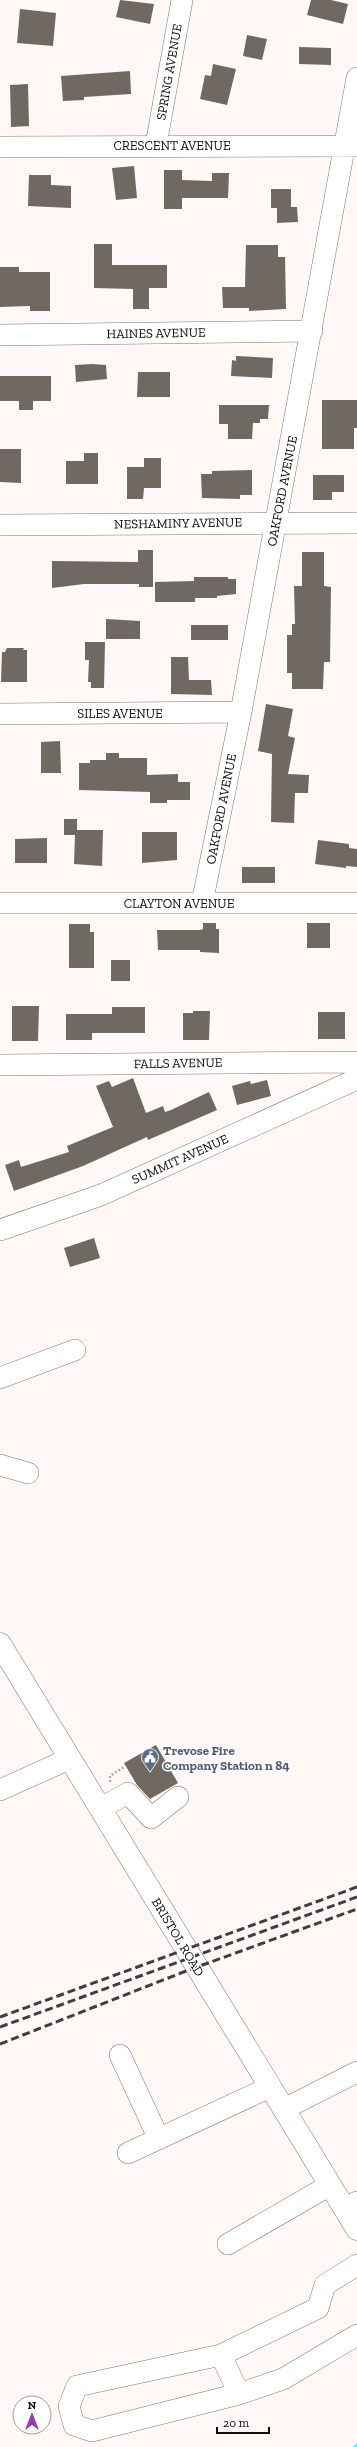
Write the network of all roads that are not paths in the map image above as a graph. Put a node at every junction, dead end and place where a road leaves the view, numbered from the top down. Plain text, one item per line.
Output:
1 (182, 0) edge
2 (357, 78) edge
3 (156, 145) junction
4 (351, 146) edge
5 (0, 147) edge
6 (312, 331) junction
7 (0, 335) edge
8 (276, 522) junction
9 (357, 523) edge
10 (0, 525) edge
11 (241, 712) junction
12 (0, 714) edge
13 (357, 902) edge
14 (0, 903) edge
15 (202, 903) junction
16 (357, 1062) edge
17 (0, 1065) edge
18 (357, 1079) edge
19 (0, 1230) edge
20 (75, 1350) dead end
21 (0, 1378) edge
22 (0, 1465) edge
23 (28, 1473) dead end
24 (0, 1644) edge
25 (69, 1759) junction
26 (0, 1790) edge
27 (178, 1797) dead end
28 (101, 1808) junction
29 (120, 2055) dead end
30 (357, 2072) edge
31 (270, 2086) junction
32 (284, 2109) junction
33 (159, 2138) junction
34 (128, 2153) dead end
35 (330, 2184) junction
36 (351, 2205) edge
37 (357, 2229) edge
38 (228, 2244) dead end
39 (357, 2265) edge
40 (357, 2335) edge
41 (221, 2355) junction
42 (239, 2394) junction

1 - 3 street, SPRING AVENUE
2 - 4 street, OAKFORD AVENUE
3 - 4 street, CRESCENT AVENUE
3 - 5 street, CRESCENT AVENUE
4 - 6 street, OAKFORD AVENUE
6 - 7 street, HAINES AVENUE
6 - 8 street, OAKFORD AVENUE
8 - 9 street, NESHAMINY AVENUE
8 - 10 street, NESHAMINY AVENUE
8 - 11 street, OAKFORD AVENUE
11 - 12 street, SILES AVENUE
11 - 15 street, OAKFORD AVENUE
13 - 15 street, CLAYTON AVENUE
14 - 15 street, CLAYTON AVENUE
16 - 17 street, FALLS AVENUE
18 - 19 street, SUMMIT AVENUE
20 - 21 street
22 - 23 street
24 - 25 main road, BRISTOL ROAD
25 - 26 street
25 - 28 main road, BRISTOL ROAD
27 - 28 street
28 - 31 main road, BRISTOL ROAD
29 - 33 street
30 - 32 street
31 - 32 main road, BRISTOL ROAD
31 - 33 street
32 - 35 main road, BRISTOL ROAD
33 - 34 street
35 - 36 main road, BRISTOL ROAD
35 - 38 street
36 - 37 main road, BRISTOL ROAD
39 - 41 street
40 - 42 street
41 - 42 street
41 - 42 street

